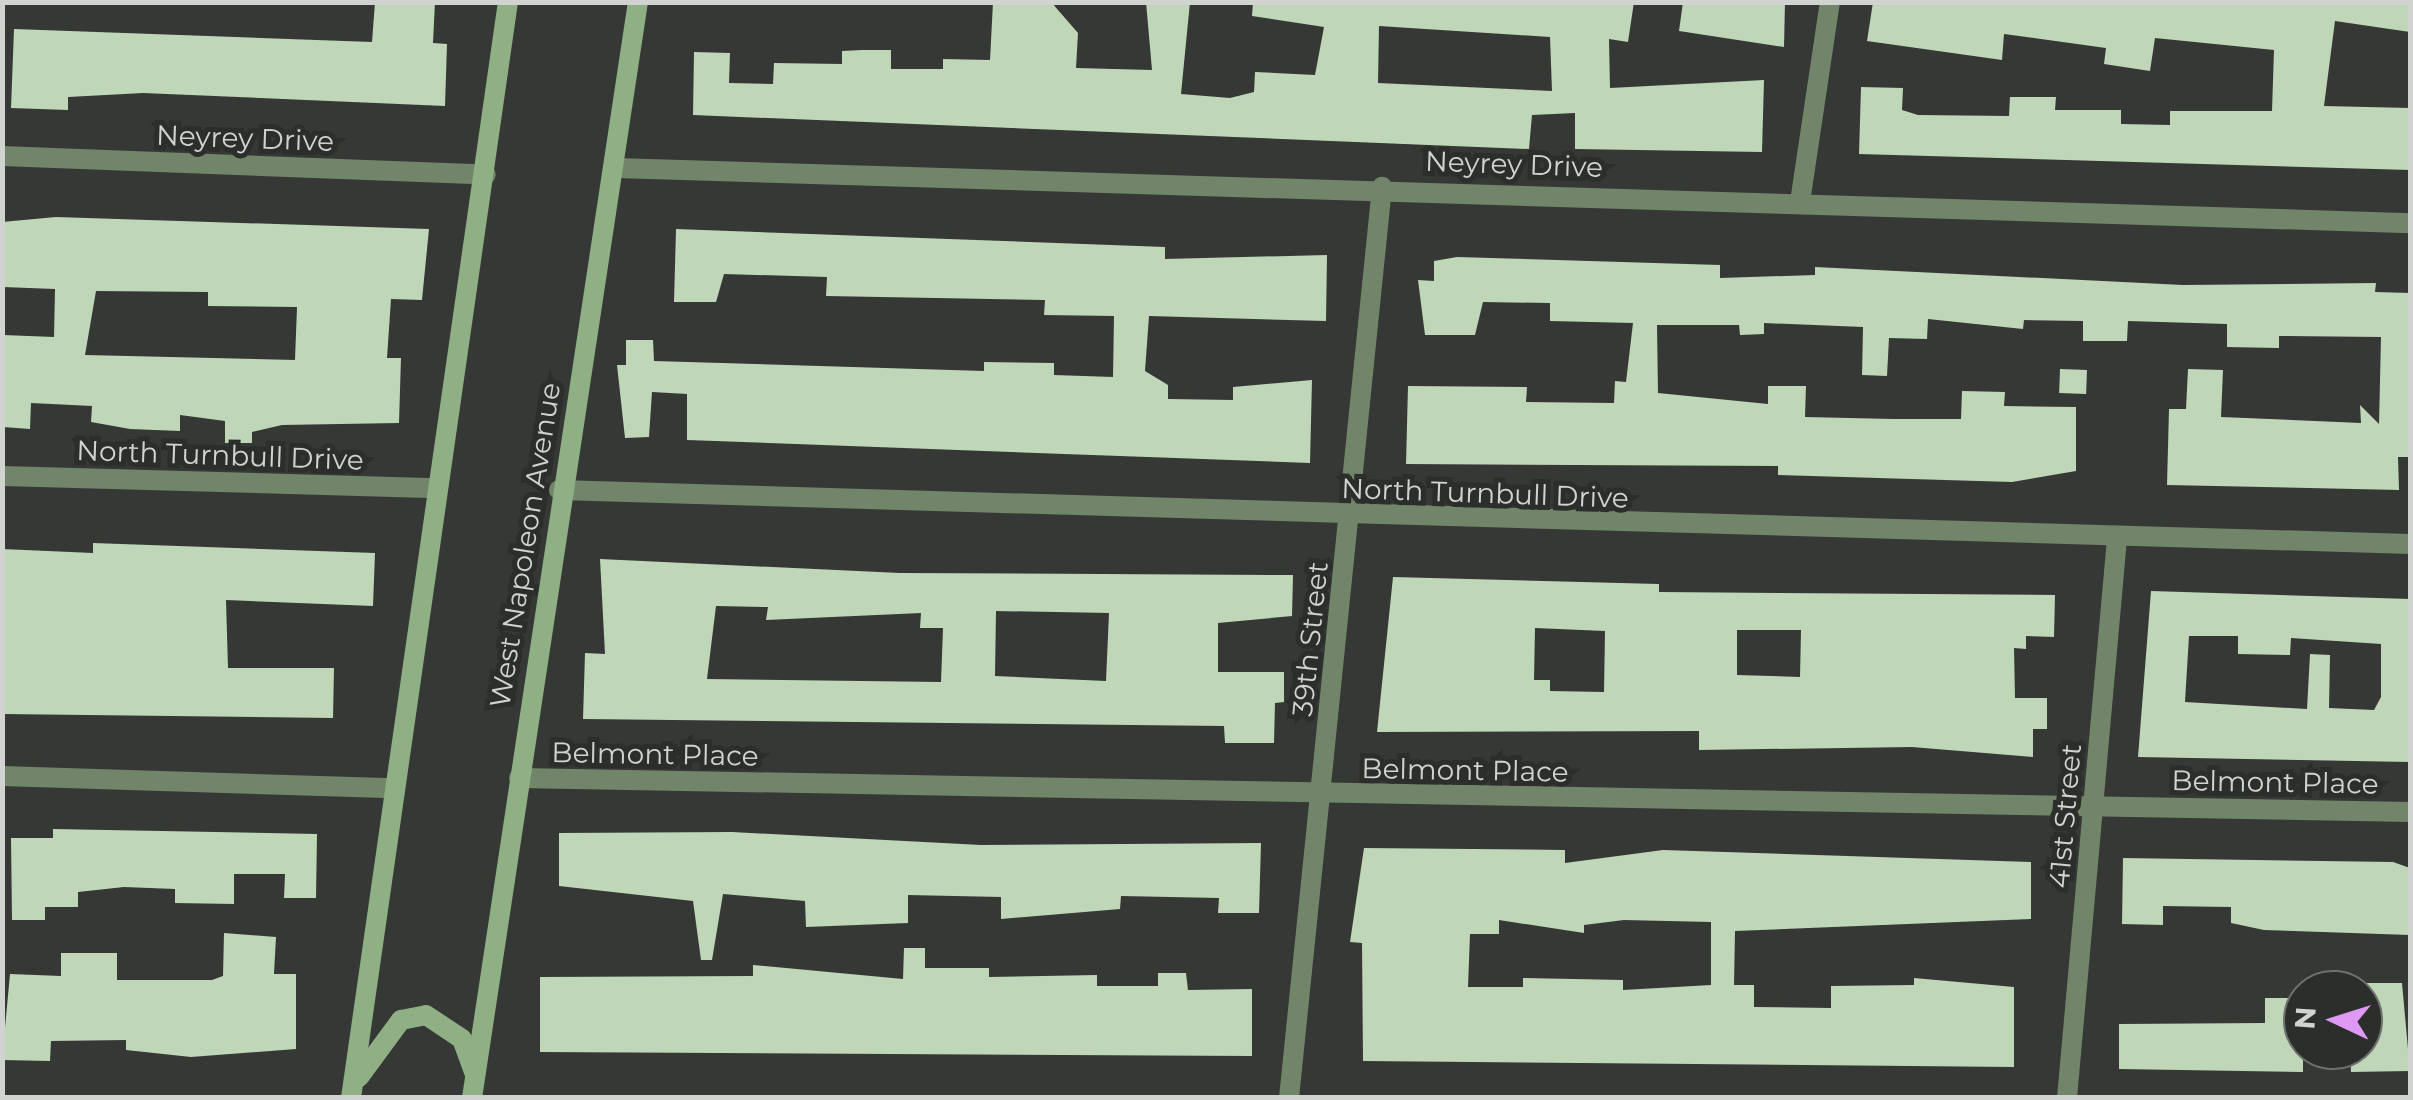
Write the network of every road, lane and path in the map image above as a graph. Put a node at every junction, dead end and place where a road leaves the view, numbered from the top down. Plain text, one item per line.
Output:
1 (508, 2) edge
2 (638, 2) edge
3 (1830, 2) edge
4 (2, 156) edge
5 (616, 168) junction
6 (486, 174) junction
7 (1382, 186) junction
8 (1800, 202) junction
9 (2410, 223) edge
10 (2, 476) edge
11 (437, 488) junction
12 (559, 490) junction
13 (1351, 517) junction
14 (2117, 539) junction
15 (2410, 544) edge
16 (2, 776) edge
17 (518, 778) junction
18 (394, 788) junction
19 (1320, 796) junction
20 (2094, 807) junction
21 (2410, 812) edge
22 (475, 1074) junction
23 (352, 1092) edge
24 (472, 1098) edge
25 (1289, 1098) edge
26 (2067, 1098) edge

1 - 6 main road
2 - 5 main road, West Napoleon Avenue
3 - 8 street
4 - 6 street, Neyrey Drive
5 - 7 street, Neyrey Drive
5 - 12 main road, West Napoleon Avenue
6 - 11 main road
7 - 8 street, Neyrey Drive
7 - 13 street, 39th Street
8 - 9 street, Neyrey Drive
10 - 11 street, North Turnbull Drive
11 - 18 main road
12 - 13 street, North Turnbull Drive
12 - 17 main road, West Napoleon Avenue
13 - 14 street, North Turnbull Drive
13 - 19 street, 39th Street
14 - 15 street, North Turnbull Drive
14 - 20 street, 41st Street
16 - 18 street
17 - 19 street, Belmont Place
17 - 22 main road, West Napoleon Avenue
18 - 23 main road
19 - 20 street, Belmont Place
19 - 25 street, 39th Street
20 - 21 street, Belmont Place
20 - 26 street, 41st Street
22 - 23 main road
22 - 24 main road, West Napoleon Avenue

